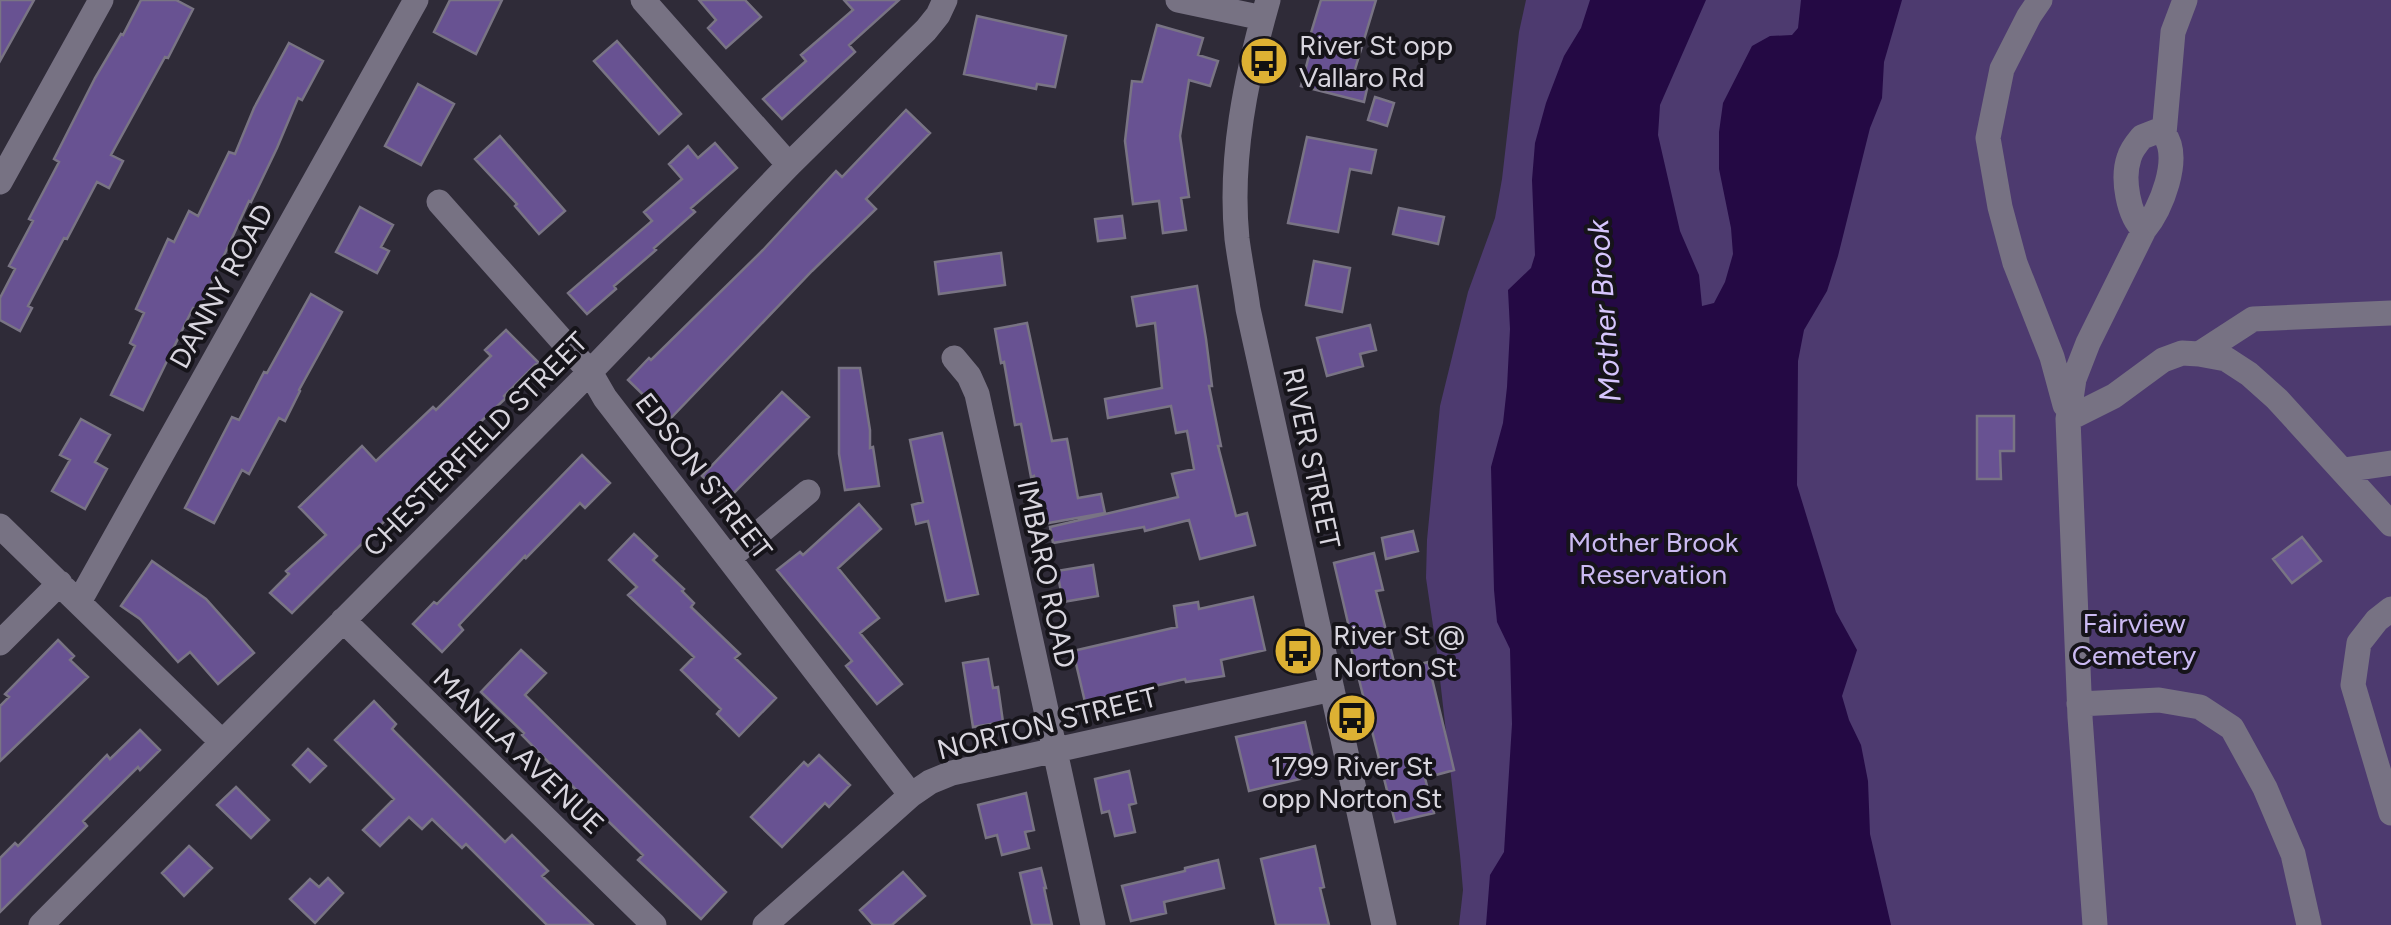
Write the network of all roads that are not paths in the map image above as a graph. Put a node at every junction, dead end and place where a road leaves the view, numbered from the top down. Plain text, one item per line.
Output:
1 (101, 0) edge
2 (416, 0) edge
3 (643, 0) edge
4 (945, 0) edge
5 (1178, 0) edge
6 (2040, 0) edge
7 (2185, 0) edge
8 (1266, 9) edge
9 (2164, 134) junction
10 (789, 165) junction
11 (0, 182) edge
12 (439, 202) dead end
13 (2144, 230) junction
14 (2391, 313) edge
15 (2200, 354) junction
16 (954, 358) dead end
17 (590, 372) junction
18 (2068, 419) junction
19 (2391, 463) edge
20 (2344, 470) junction
21 (808, 492) dead end
22 (2391, 524) edge
23 (0, 526) edge
24 (729, 558) junction
25 (60, 583) junction
26 (79, 602) junction
27 (2391, 609) edge
28 (342, 620) junction
29 (0, 643) edge
30 (1332, 689) junction
31 (2080, 704) junction
32 (222, 742) junction
33 (1054, 749) junction
34 (912, 795) junction
35 (2391, 813) edge
36 (41, 925) edge
37 (654, 925) edge
38 (765, 925) edge
39 (1093, 925) edge
40 (1384, 925) edge
41 (2095, 925) edge
42 (2309, 925) edge

1 - 11 street
2 - 26 street, DANNY ROAD
3 - 10 street
4 - 10 street, CHESTERFIELD STREET
5 - 8 street
6 - 18 street
7 - 9 street
8 - 30 street, RIVER STREET
9 - 13 street
9 - 13 street
10 - 17 street, CHESTERFIELD STREET
12 - 17 street, EDSON STREET
13 - 18 street
14 - 15 street
15 - 18 street
15 - 20 street
16 - 33 street, IMBARO ROAD
17 - 24 street, EDSON STREET
17 - 28 street, CHESTERFIELD STREET
18 - 31 street
19 - 20 street
20 - 22 street
21 - 24 street
23 - 25 street
24 - 34 street, EDSON STREET
25 - 26 street
25 - 29 street
26 - 32 street
27 - 35 street
28 - 32 street, CHESTERFIELD STREET
28 - 37 street, MANILA AVENUE
30 - 33 street, NORTON STREET
30 - 40 street, RIVER STREET
31 - 41 street
31 - 42 street
32 - 36 street, CHESTERFIELD STREET
33 - 34 street, NORTON STREET
33 - 39 street, IMBARO ROAD
34 - 38 street, NORTON STREET

